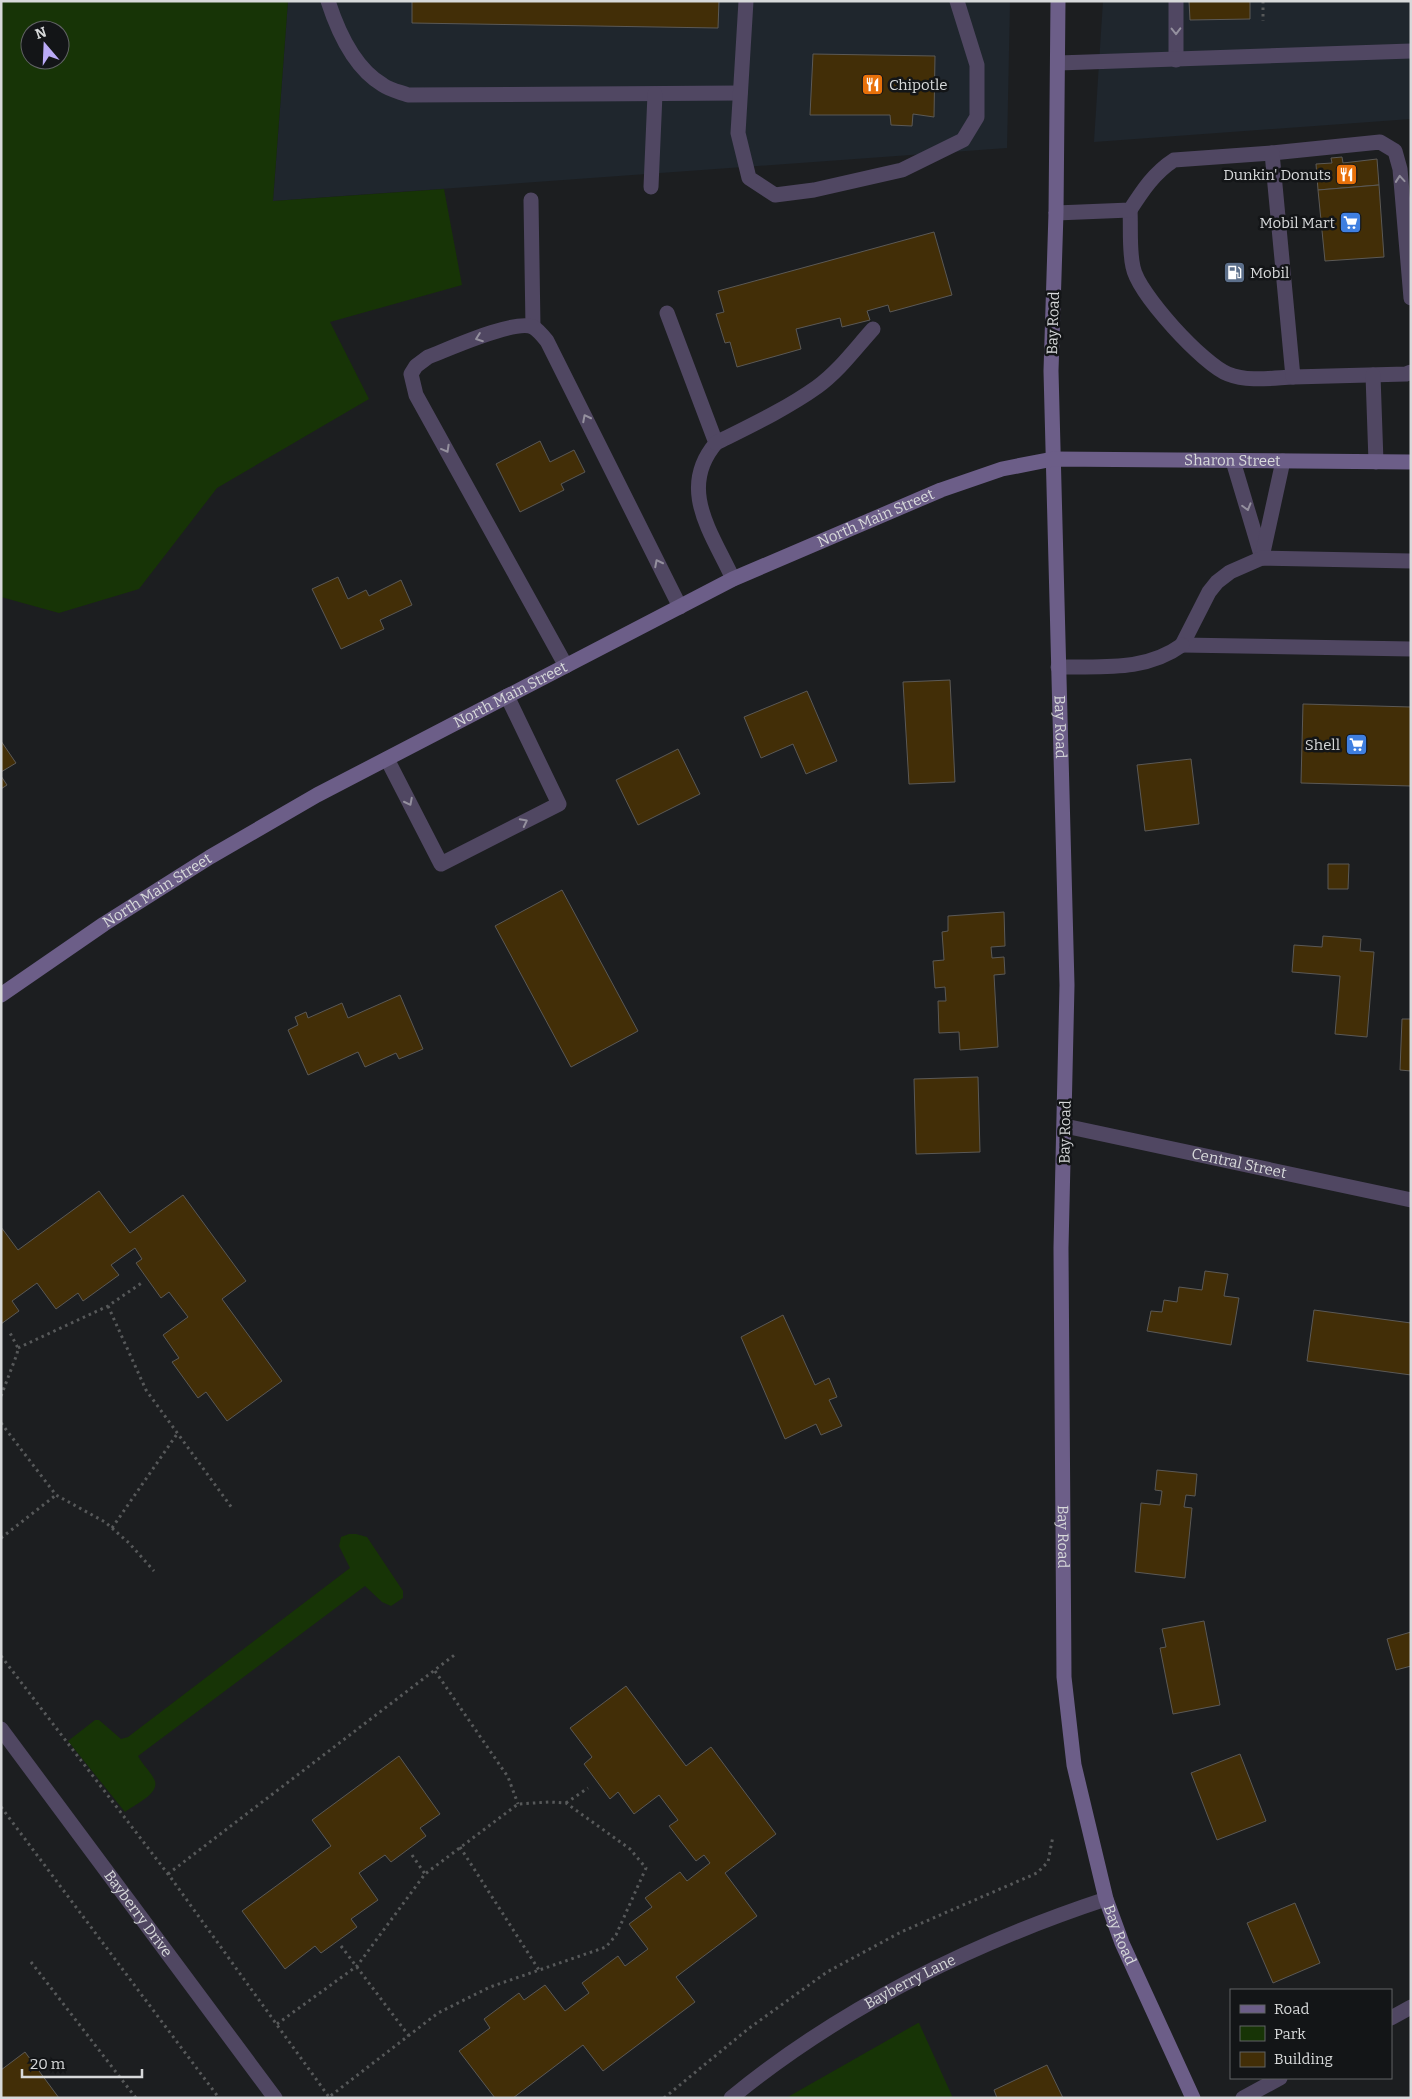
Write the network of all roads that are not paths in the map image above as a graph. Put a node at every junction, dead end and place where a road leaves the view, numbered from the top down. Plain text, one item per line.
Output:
1 (328, 1) edge
2 (746, 1) edge
3 (957, 1) edge
4 (1058, 1) edge
5 (1176, 1) edge
6 (1411, 51) edge
7 (1176, 60) junction
8 (1058, 63) junction
9 (740, 93) junction
10 (655, 94) junction
11 (1272, 153) junction
12 (651, 187) dead end
13 (531, 200) dead end
14 (1130, 210) junction
15 (1056, 213) junction
16 (1411, 298) edge
17 (667, 313) dead end
18 (533, 327) junction
19 (873, 329) dead end
20 (1411, 372) edge
21 (1373, 375) junction
22 (1293, 377) junction
23 (716, 443) junction
24 (1053, 459) junction
25 (1233, 460) junction
26 (1283, 461) junction
27 (1376, 462) junction
28 (1411, 462) edge
29 (1262, 558) junction
30 (1411, 561) edge
31 (733, 579) junction
32 (680, 606) junction
33 (1182, 645) junction
34 (1411, 649) edge
35 (566, 666) junction
36 (1058, 667) junction
37 (507, 696) junction
38 (387, 759) junction
39 (1, 995) edge
40 (1065, 1126) junction
41 (1411, 1200) edge
42 (1, 1729) edge
43 (1106, 1899) junction
44 (1411, 2007) edge
45 (1392, 2017) edge
46 (1278, 2079) edge
47 (275, 2098) edge
48 (730, 2098) edge
49 (1193, 2098) edge
50 (1243, 2098) edge

1 - 10 street
2 - 9 street
3 - 9 street
4 - 8 main road, Bay Road
5 -> 7 street
6 - 7 street
7 - 8 street
8 - 15 main road, Bay Road
9 - 10 street
10 - 12 street
11 - 14 street
16 -> 11 street
11 - 22 street
13 - 18 street
14 - 15 street
14 - 22 street
15 - 24 main road, Bay Road
17 - 23 street
32 -> 18 street
18 -> 35 street
19 - 23 street
20 - 21 street
21 - 22 street
21 - 27 street
23 - 31 street
24 - 25 main road, Sharon Street
24 - 31 main road, North Main Street
24 - 36 main road, Bay Road
25 - 26 main road, Sharon Street
25 -> 29 street
26 - 27 main road, Sharon Street
26 - 29 street
27 - 28 main road, Sharon Street
29 - 30 street
29 - 33 street
31 - 32 main road, North Main Street
32 - 35 main road, North Main Street
33 - 34 street
33 - 36 street
35 - 37 main road, North Main Street
36 - 40 main road, Bay Road
37 - 38 main road, North Main Street
38 -> 37 street
38 - 39 main road, North Main Street
40 - 41 street, Central Street
40 - 43 main road, Bay Road
42 - 47 street, Bayberry Drive
43 - 48 street, Bayberry Lane
43 - 49 main road, Bay Road
44 - 45 street
46 - 50 street

